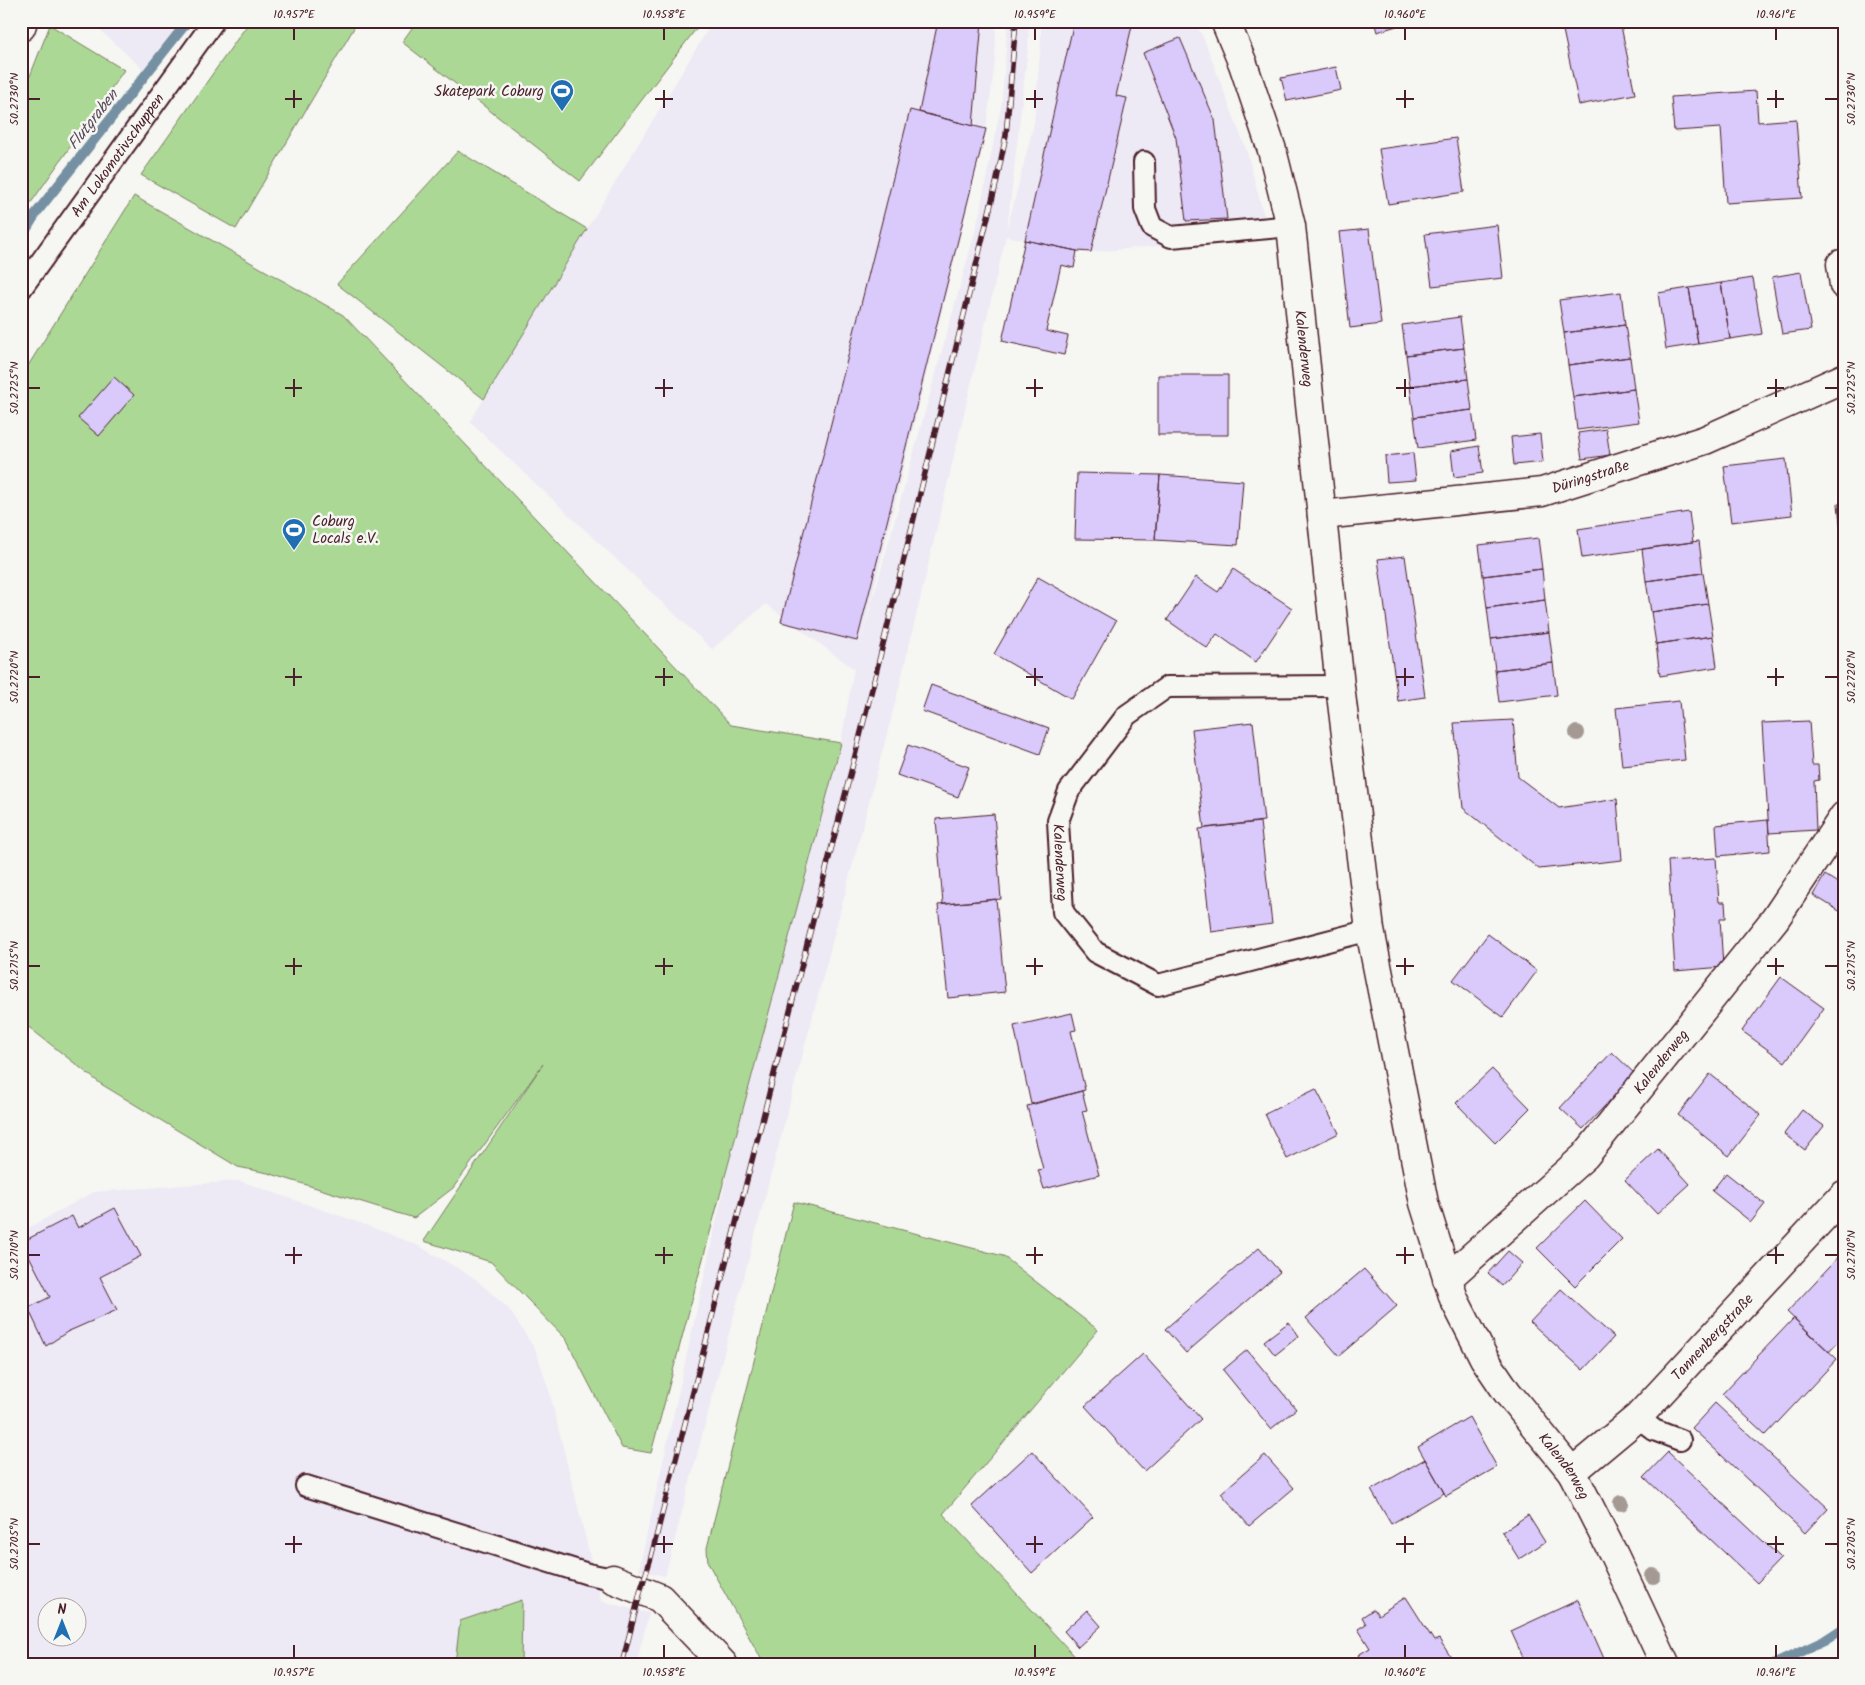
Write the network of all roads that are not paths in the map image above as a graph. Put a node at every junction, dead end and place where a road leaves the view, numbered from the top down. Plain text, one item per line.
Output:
1 (23, 21) edge
2 (214, 21) edge
3 (1225, 21) edge
4 (21, 27) edge
5 (1144, 162) dead end
6 (1292, 226) junction
7 (21, 289) edge
8 (1844, 378) edge
9 (1322, 515) junction
10 (1340, 686) junction
11 (1844, 816) edge
12 (1370, 930) junction
13 (1844, 1196) edge
14 (1447, 1279) junction
15 (1638, 1417) junction
16 (1680, 1440) dead end
17 (1572, 1472) junction
18 (306, 1486) dead end
19 (613, 1579) joint
20 (724, 1664) edge
21 (1665, 1664) edge

1 - 4 main road
2 - 7 lane, Am Lokomotivschuppen
3 - 6 main road, Kalenderweg
5 - 6 lane
6 - 9 main road, Kalenderweg
8 - 9 main road, Düringstraße
9 - 10 main road, Kalenderweg
10 - 12 main road, Kalenderweg
10 - 12 lane, Kalenderweg
11 - 14 main road, Kalenderweg
12 - 14 main road, Kalenderweg
13 - 15 main road, Tannenbergstraße
14 - 17 main road, Kalenderweg
15 - 16 lane
15 - 17 main road, Tannenbergstraße
17 - 21 main road, Kalenderweg
18 - 19 lane
19 - 20 main road

